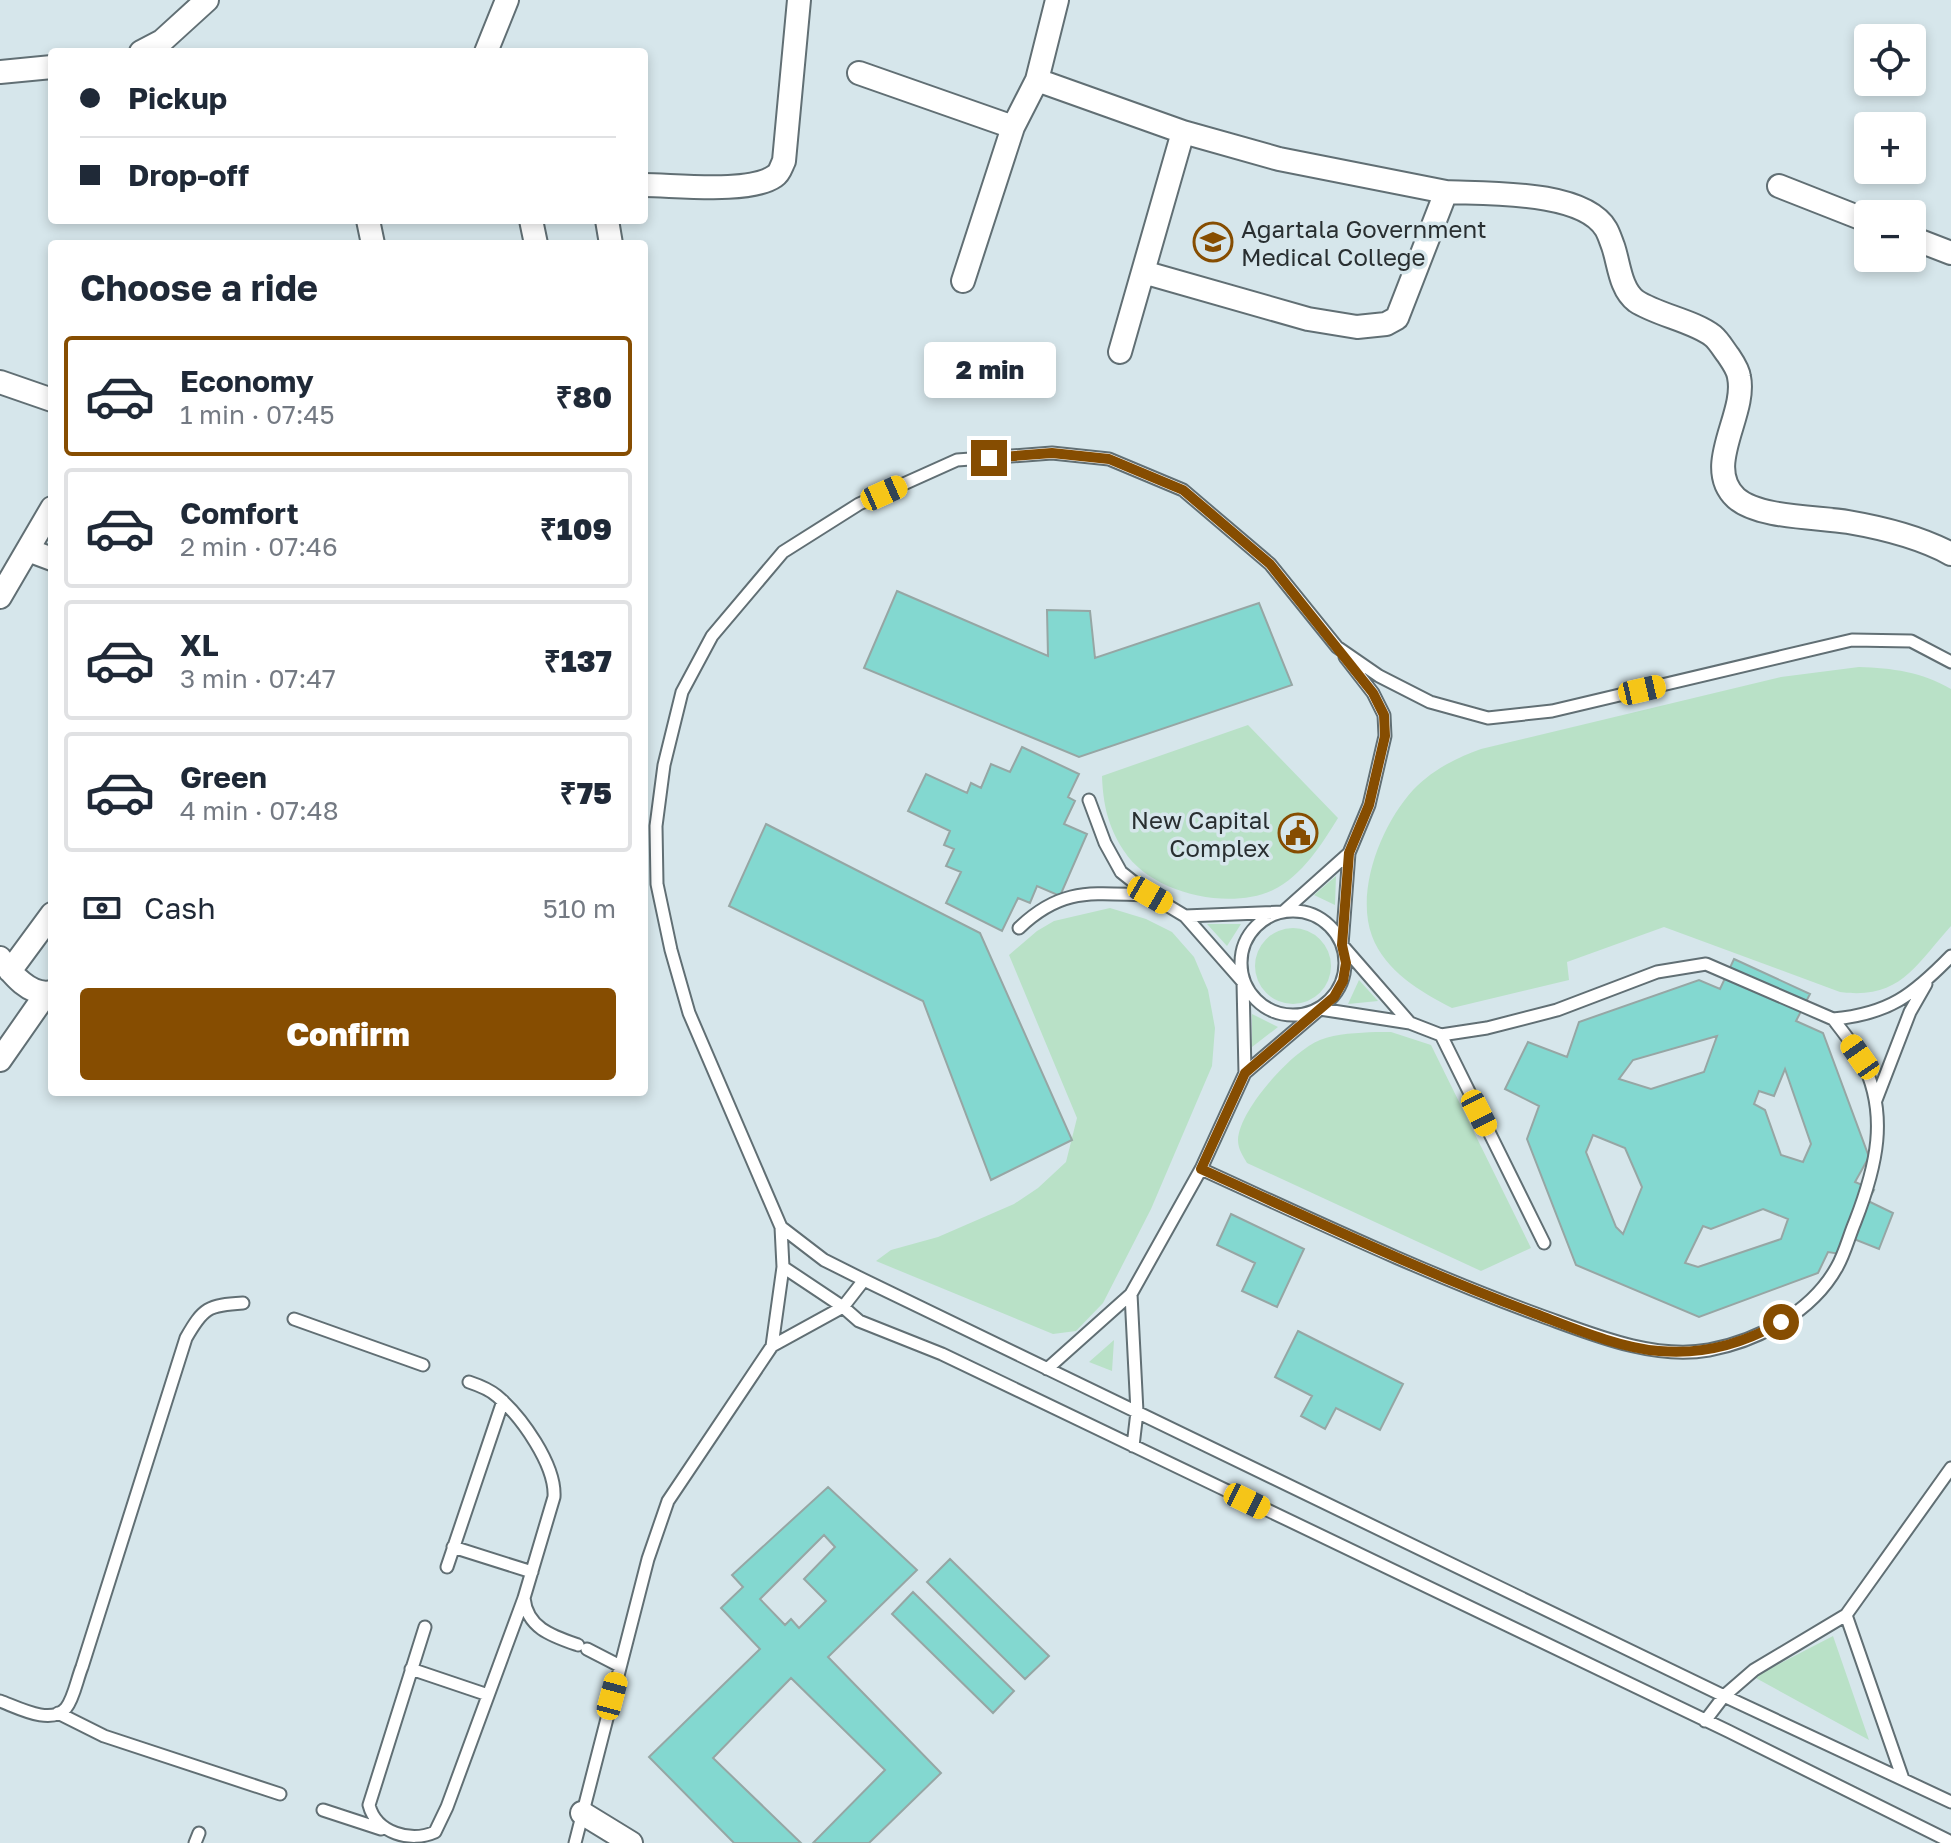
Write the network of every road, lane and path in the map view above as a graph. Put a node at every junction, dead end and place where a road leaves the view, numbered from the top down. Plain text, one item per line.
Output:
1 (207, 0) edge
2 (507, 0) edge
3 (799, 0) edge
4 (1057, 0) edge
5 (492, 46) edge
6 (149, 48) edge
7 (48, 67) edge
8 (0, 72) edge
9 (859, 73) dead end
10 (1037, 80) junction
11 (1013, 127) junction
12 (1183, 132) junction
13 (648, 185) edge
14 (1779, 186) dead end
15 (1446, 192) junction
16 (1854, 215) edge
17 (1926, 243) edge
18 (1951, 253) edge
19 (1143, 272) junction
20 (963, 281) dead end
21 (1120, 352) dead end
22 (0, 382) edge
23 (48, 399) edge
24 (48, 515) edge
25 (28, 550) junction
26 (1951, 554) edge
27 (48, 558) edge
28 (0, 597) edge
29 (1337, 647) junction
30 (1951, 662) edge
31 (1089, 800) dead end
32 (1349, 853) junction
33 (1150, 895) junction
34 (1283, 912) junction
35 (1185, 916) junction
36 (48, 918) edge
37 (1019, 928) dead end
38 (1342, 945) junction
39 (1951, 956) edge
40 (5, 965) edge
41 (1931, 977) junction
42 (1243, 982) junction
43 (48, 993) edge
44 (48, 994) edge
45 (1320, 1009) junction
46 (1833, 1019) junction
47 (1410, 1023) junction
48 (1441, 1035) junction
49 (0, 1060) edge
50 (1245, 1073) junction
51 (1875, 1101) junction
52 (1201, 1169) junction
53 (781, 1227) junction
54 (1544, 1243) dead end
55 (783, 1267) junction
56 (864, 1280) junction
57 (1131, 1294) junction
58 (243, 1303) dead end
59 (843, 1307) junction
60 (294, 1319) dead end
61 (772, 1346) junction
62 (423, 1365) dead end
63 (1047, 1369) junction
64 (469, 1382) dead end
65 (503, 1401) junction
66 (1137, 1412) junction
67 (1133, 1446) junction
68 (1951, 1468) edge
69 (453, 1547) junction
70 (447, 1567) dead end
71 (532, 1572) junction
72 (524, 1598) junction
73 (1846, 1615) junction
74 (425, 1627) dead end
75 (620, 1666) junction
76 (411, 1669) junction
77 (488, 1695) junction
78 (1724, 1696) junction
79 (0, 1701) edge
80 (58, 1713) junction
81 (1705, 1721) junction
82 (1903, 1779) junction
83 (280, 1794) dead end
84 (1951, 1802) edge
85 (323, 1810) dead end
86 (582, 1813) junction
87 (381, 1829) junction
88 (1951, 1842) edge
89 (575, 1843) edge
90 (631, 1843) edge

1 - 6 street
2 - 5 street
3 - 13 street
4 - 10 street
7 - 8 street
9 - 11 street
10 - 11 street
10 - 12 street
11 - 20 street
12 - 15 street
12 - 19 street
14 - 16 street
15 - 19 street
15 - 26 street
17 - 18 street
19 - 21 street
22 - 23 street
24 - 25 street
25 - 27 street
25 - 28 street
29 - 30 lane
29 - 32 lane
29 - 53 lane
31 - 33 lane
32 - 34 lane
32 - 38 lane
33 - 35 lane
33 - 37 lane
34 - 35 lane
34 - 38 lane
34 - 42 lane
35 - 42 lane
36 - 40 street
38 - 45 lane
38 - 47 lane
39 - 41 lane
40 - 43 street
41 - 46 lane
41 - 51 lane
42 - 45 lane
42 - 50 lane
44 - 49 street
45 - 47 lane
45 - 50 lane
46 - 48 lane
46 - 51 lane
47 - 48 lane
48 - 54 lane
50 - 52 lane
51 - 52 lane
52 - 57 lane
53 - 55 lane
53 - 56 lane
55 - 59 lane
55 - 61 lane
56 - 59 lane
56 - 63 lane
57 - 63 lane
57 - 66 lane
58 - 80 lane
59 - 61 lane
59 - 67 lane
60 - 62 lane
61 - 75 lane
63 - 66 lane
64 - 65 lane
65 - 69 lane
65 - 71 lane
66 - 67 lane
66 - 78 lane
67 - 81 lane
68 - 73 lane
69 - 70 lane
69 - 71 lane
71 - 72 lane
72 - 75 lane
72 - 77 lane
73 - 78 lane
73 - 82 lane
74 - 76 lane
75 - 86 lane
76 - 77 lane
76 - 87 lane
77 - 87 lane
78 - 81 lane
78 - 82 lane
79 - 80 lane
80 - 83 lane
81 - 88 lane
82 - 84 lane
85 - 87 lane
86 - 89 lane
86 - 90 street

